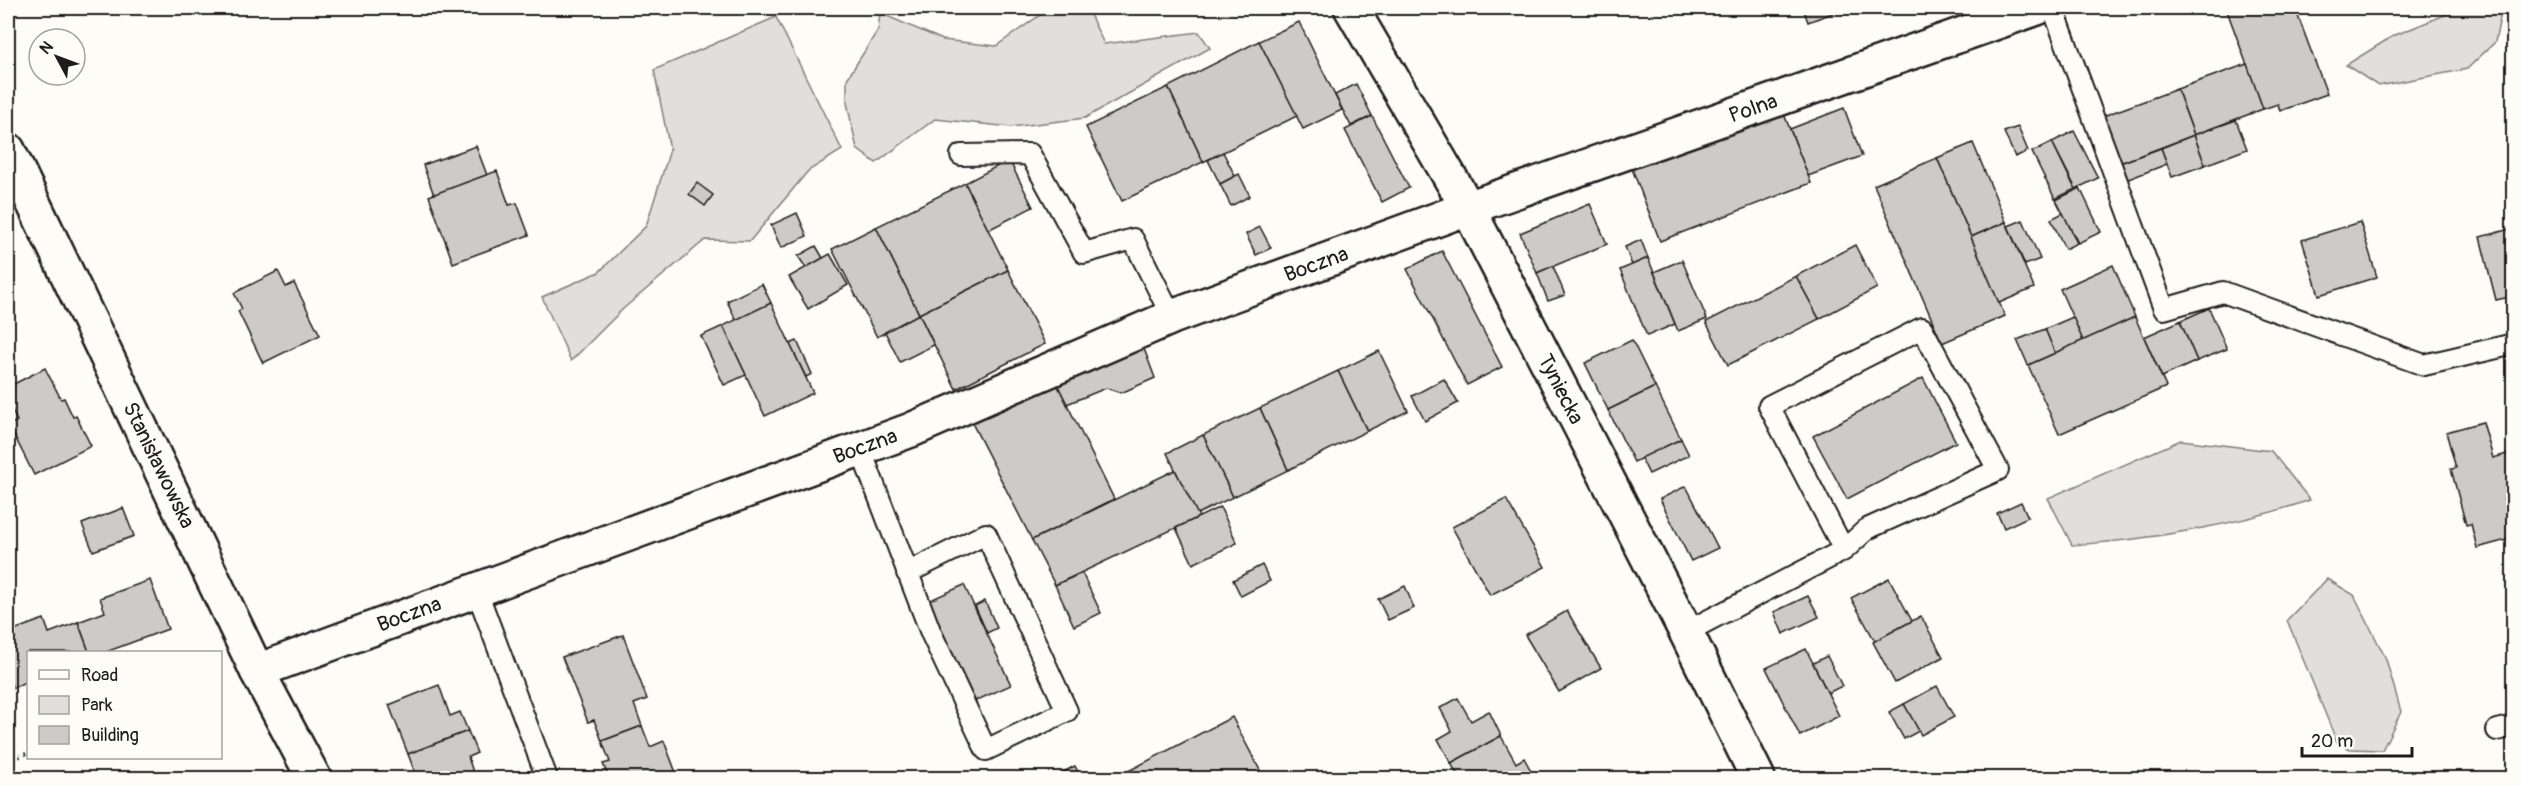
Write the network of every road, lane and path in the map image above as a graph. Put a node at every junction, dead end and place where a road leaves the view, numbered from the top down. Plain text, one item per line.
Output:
1 (1351, 8) edge
2 (2037, 8) edge
3 (2053, 8) edge
4 (8, 150) edge
5 (961, 155) dead end
6 (1468, 208) junction
7 (1172, 317) junction
8 (2514, 344) edge
9 (860, 448) junction
10 (1844, 550) junction
11 (907, 573) junction
12 (476, 589) junction
13 (1686, 632) junction
14 (257, 671) junction
15 (27, 753) edge
16 (8, 761) edge
17 (314, 778) edge
18 (547, 778) edge
19 (1758, 778) edge

1 - 6 street, Tyniecka
2 - 6 street, Polna
3 - 8 lane
4 - 14 street, Stanisławowska
5 - 7 lane
6 - 7 street, Boczna
6 - 13 street, Tyniecka
7 - 9 street, Boczna
9 - 11 lane
9 - 12 street, Boczna
10 - 10 lane
10 - 13 lane
11 - 11 lane
12 - 14 street, Boczna
12 - 18 lane
13 - 19 street, Tyniecka
14 - 17 street, Stanisławowska
15 - 16 path

